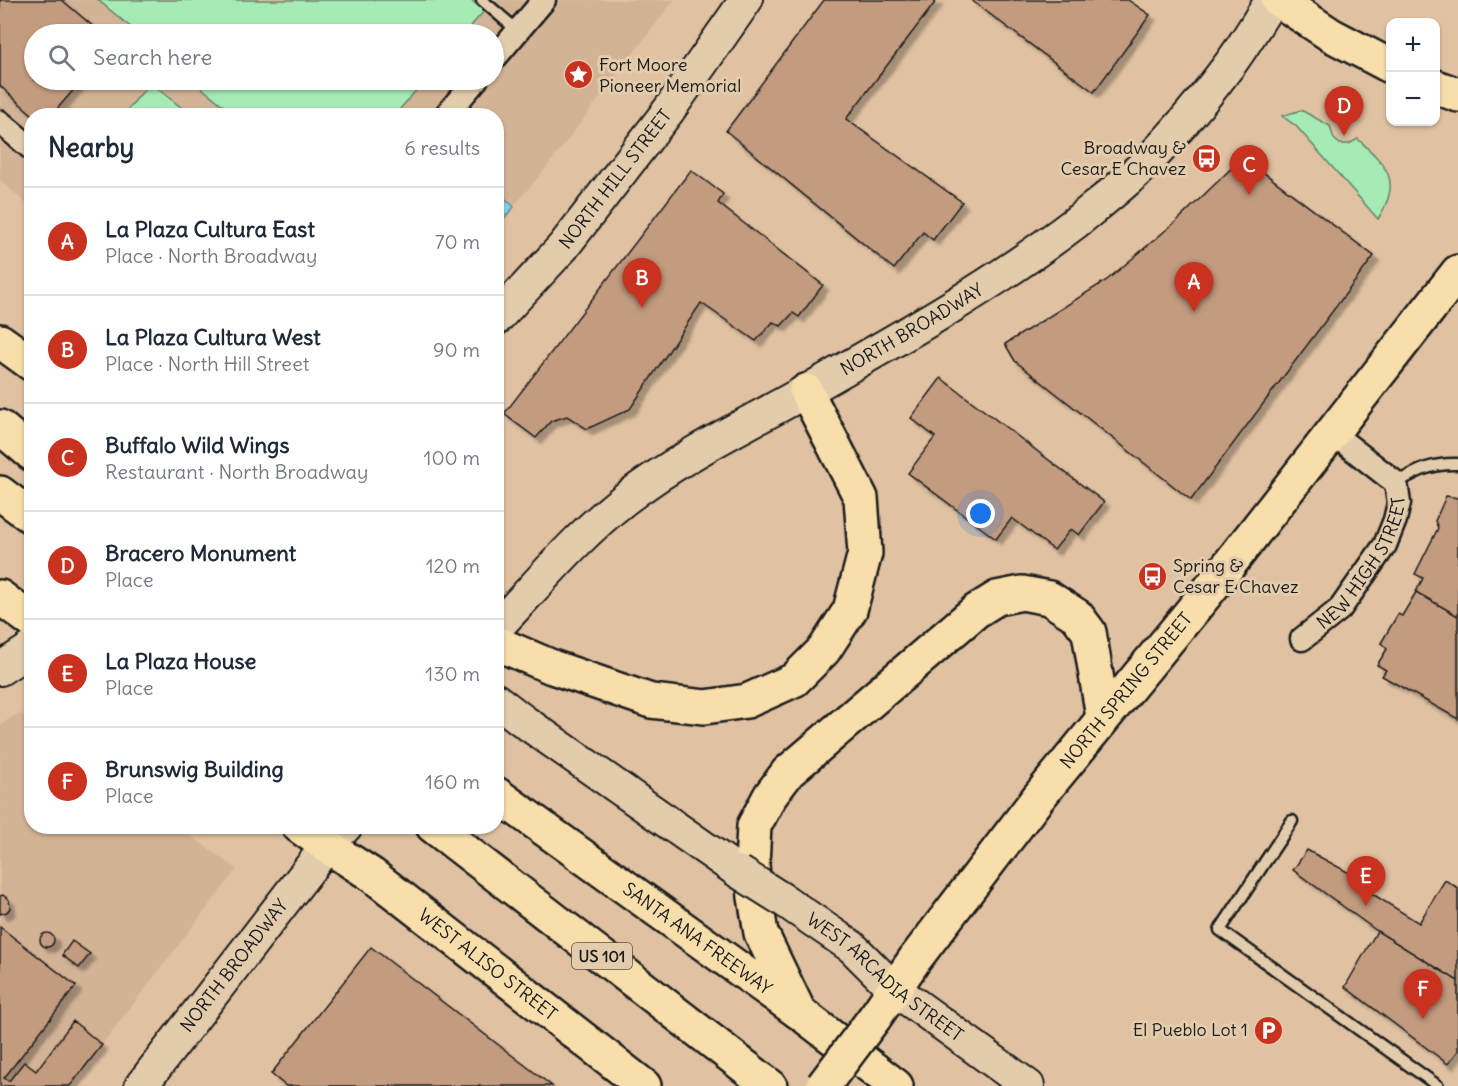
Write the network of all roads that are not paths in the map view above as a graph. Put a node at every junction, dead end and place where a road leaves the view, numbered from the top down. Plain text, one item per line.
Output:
1 (482, 0) edge
2 (544, 0) edge
3 (746, 0) edge
4 (1272, 0) edge
5 (1278, 0) edge
6 (518, 31) junction
7 (504, 47) edge
8 (1386, 64) edge
9 (1440, 88) edge
10 (467, 90) edge
11 (1458, 95) edge
12 (452, 108) edge
13 (0, 122) edge
14 (24, 142) edge
15 (1458, 272) edge
16 (504, 310) edge
17 (0, 341) edge
18 (24, 358) edge
19 (806, 392) junction
20 (0, 427) edge
21 (1332, 433) junction
22 (24, 447) edge
23 (1458, 464) edge
24 (1396, 483) junction
25 (0, 493) edge
26 (24, 511) edge
27 (0, 597) edge
28 (24, 615) edge
29 (504, 620) edge
30 (1302, 639) dead end
31 (504, 646) edge
32 (24, 653) edge
33 (1, 668) edge
34 (509, 710) edge
35 (1103, 717) junction
36 (504, 800) edge
37 (1292, 821) dead end
38 (443, 834) edge
39 (337, 836) edge
40 (894, 988) junction
41 (799, 1012) junction
42 (141, 1086) edge
43 (644, 1086) edge
44 (770, 1086) edge
45 (823, 1086) edge
46 (896, 1086) edge
47 (1028, 1086) edge
48 (1438, 1086) edge

1 - 6 lane
2 - 6 street
3 - 16 main road, NORTH HILL STREET
4 - 19 main road, NORTH BROADWAY
5 - 8 main road
6 - 7 street
9 - 11 main road
10 - 12 street
13 - 14 street
15 - 21 main road, NORTH SPRING STREET
17 - 18 main road
19 - 29 main road, NORTH BROADWAY
19 - 31 main road
20 - 22 main road
21 - 24 street, NEW HIGH STREET
21 - 35 main road, NORTH SPRING STREET
23 - 24 lane
24 - 30 street, NEW HIGH STREET
25 - 26 main road
27 - 28 main road
32 - 33 main road
34 - 40 main road, WEST ARCADIA STREET, bridge
35 - 40 main road, NORTH SPRING STREET
35 - 41 main road
36 - 41 main road, SANTA ANA FREEWAY
37 - 48 lane
38 - 44 main road, US 101
39 - 42 main road, NORTH BROADWAY
39 - 43 main road, WEST ALISO STREET
40 - 45 main road, NORTH SPRING STREET, bridge
40 - 47 main road, WEST ARCADIA STREET
41 - 46 main road, SANTA ANA FREEWAY

